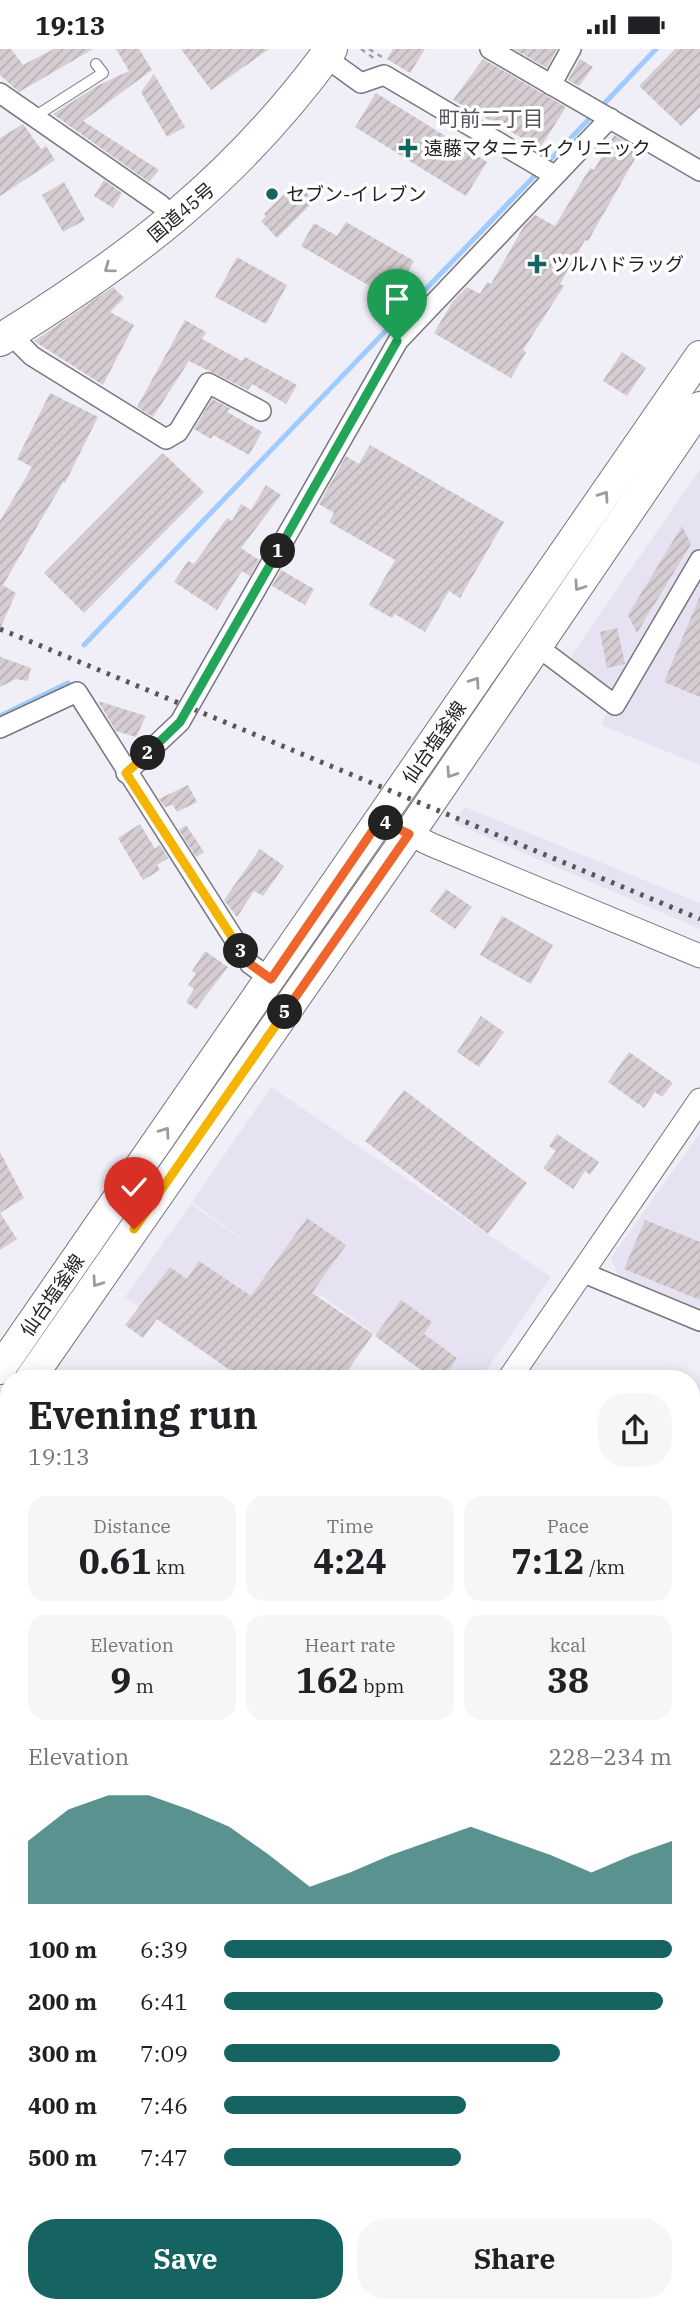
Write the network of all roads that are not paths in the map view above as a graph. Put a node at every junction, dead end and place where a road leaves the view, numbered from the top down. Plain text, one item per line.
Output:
1 (490, 49) edge
2 (571, 49) edge
3 (321, 52) edge
4 (96, 64) dead end
5 (551, 85) junction
6 (0, 93) edge
7 (34, 117) junction
8 (608, 117) junction
9 (545, 170) junction
10 (700, 171) edge
11 (161, 205) junction
12 (3, 330) edge
13 (700, 356) edge
14 (700, 407) edge
15 (261, 411) dead end
16 (700, 559) edge
17 (538, 647) junction
18 (0, 729) edge
19 (126, 773) junction
20 (380, 820) junction
21 (409, 834) junction
22 (700, 956) edge
23 (271, 979) junction
24 (700, 1100) edge
25 (584, 1273) junction
26 (700, 1321) edge
27 (0, 1369) edge
28 (36, 1370) edge
29 (515, 1370) edge

1 - 5 street
2 - 5 street
3 - 9 street
3 - 11 highway, 国道45号
3 -> 12 highway, 国道45号
4 - 7 lane
5 - 8 street
6 - 7 street
7 - 11 street
8 - 9 street
8 - 10 street
9 - 19 street
11 - 12 highway, 国道45号
12 - 15 street
20 -> 13 main road, 仙台塩釜線
14 -> 17 main road, 仙台塩釜線
16 - 17 street
17 -> 21 main road, 仙台塩釜線
18 - 19 street
19 - 23 street
20 - 21 street
20 - 23 main road, 仙台塩釜線
21 - 22 street
21 -> 28 main road, 仙台塩釜線
27 -> 23 main road, 仙台塩釜線
24 - 25 street
25 - 26 street
25 - 29 street

